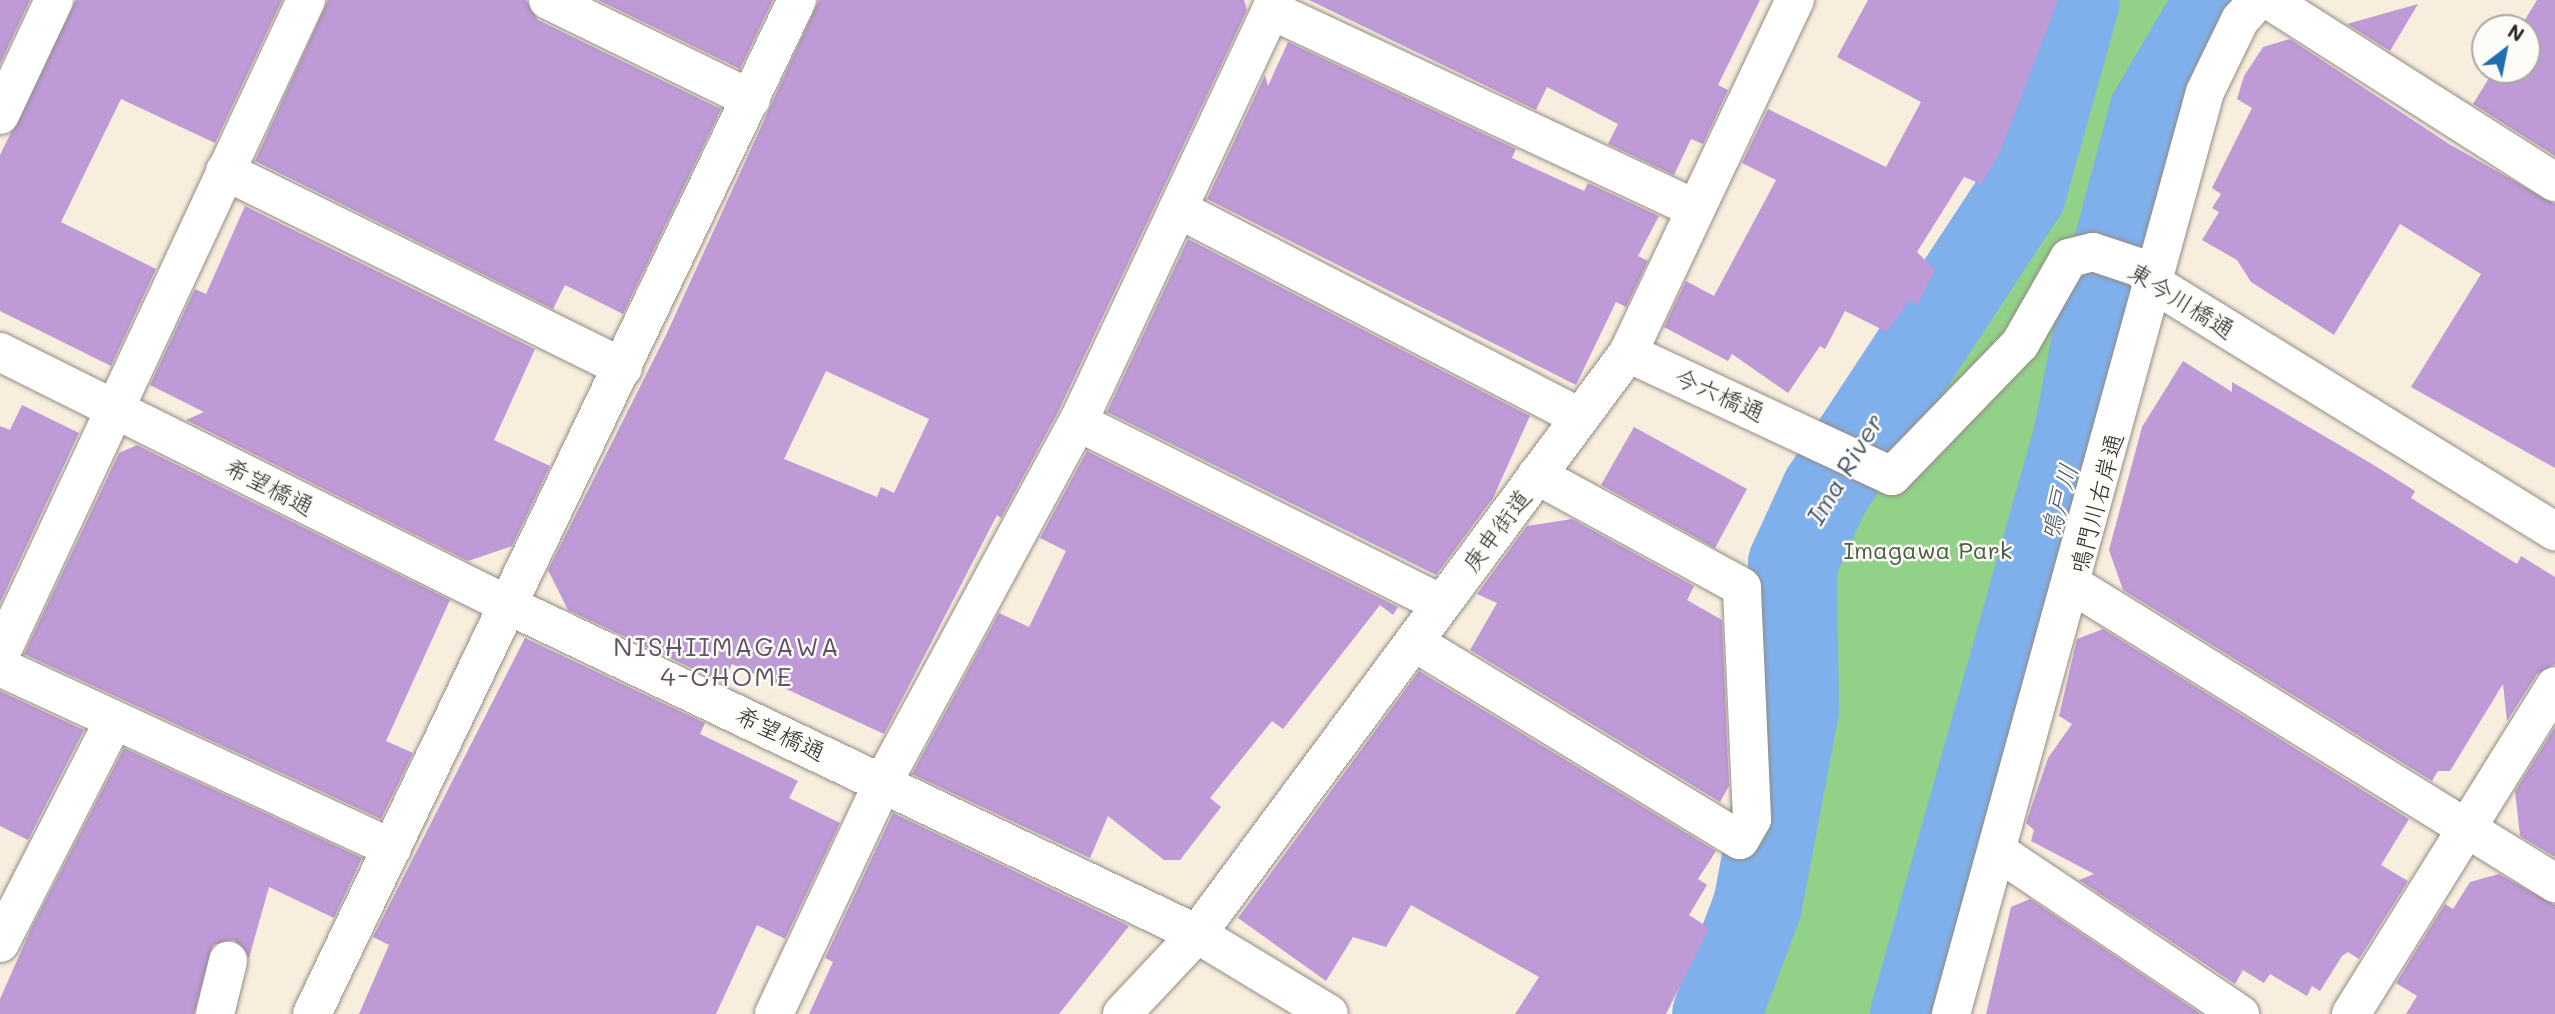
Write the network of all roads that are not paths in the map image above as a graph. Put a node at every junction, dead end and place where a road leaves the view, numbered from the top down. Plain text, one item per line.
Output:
1 (54, 0) edge
2 (306, 0) edge
3 (548, 0) edge
4 (797, 0) edge
5 (1795, 0) edge
6 (2258, 0) edge
7 (2269, 0) edge
8 (1274, 5) edge
9 (751, 99) junction
10 (0, 115) edge
11 (225, 171) junction
12 (2555, 182) edge
13 (1178, 209) junction
14 (1696, 209) junction
15 (2149, 276) junction
16 (0, 352) edge
17 (1628, 353) junction
18 (623, 368) junction
19 (116, 409) junction
20 (1580, 418) junction
21 (1078, 422) junction
22 (1864, 463) joint
23 (1537, 475) junction
24 (2555, 531) edge
25 (2073, 585) junction
26 (1441, 604) junction
27 (510, 606) junction
28 (1414, 642) junction
29 (0, 654) edge
30 (0, 667) edge
31 (2555, 686) edge
32 (114, 720) junction
33 (883, 782) junction
34 (2468, 829) junction
35 (392, 848) junction
36 (1997, 851) junction
37 (2555, 883) edge
38 (1196, 934) junction
39 (0, 943) edge
40 (228, 961) dead end
41 (215, 1014) edge
42 (312, 1014) edge
43 (775, 1014) edge
44 (1122, 1014) edge
45 (1329, 1014) edge
46 (1951, 1014) edge
47 (2240, 1014) edge
48 (2351, 1014) edge

1 - 10 street
2 - 11 street
3 - 9 street
4 - 9 street
5 - 14 street, 庚申街道
6 - 15 street, 鳴門川右岸通
7 - 12 street
8 - 13 street
8 - 14 street
9 - 18 street
11 - 18 street
11 - 19 street
13 - 20 street
13 - 21 street
14 - 17 street, 庚申街道
15 - 22 street, 東今川橋通
15 - 24 street, 東今川橋通
15 - 25 street, 鳴門川右岸通
16 - 19 street, 希望橋通
17 - 20 street, 庚申街道
17 - 22 street, 今六橋通
18 - 27 street
19 - 27 street, 希望橋通
19 - 29 street
20 - 23 street, 庚申街道
21 - 26 street
21 - 33 street
23 - 26 street, 庚申街道
23 - 28 street
25 - 34 street
25 - 36 street, 鳴門川右岸通
26 - 28 street, 庚申街道
27 - 33 street, 希望橋通
27 - 35 street
28 - 38 street, 庚申街道
30 - 32 street
31 - 34 street
32 - 35 street
32 - 39 street
33 - 38 street, 希望橋通
33 - 43 street
34 - 37 street
34 - 48 street
35 - 42 street
36 - 46 street, 鳴門川右岸通
36 - 47 street
38 - 44 street, 庚申街道
38 - 45 street, 希望橋通
40 - 41 street

